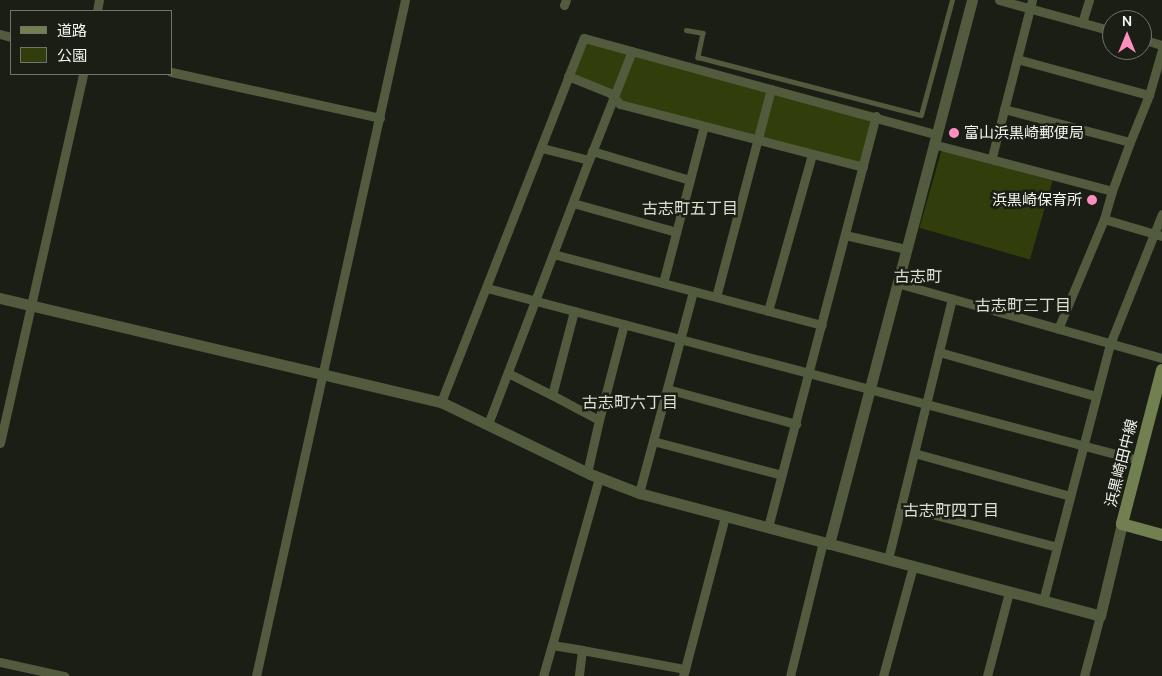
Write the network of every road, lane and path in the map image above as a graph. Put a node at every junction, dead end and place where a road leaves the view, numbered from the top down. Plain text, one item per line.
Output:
1 (405, 0) edge
2 (952, 0) edge
3 (972, 0) edge
4 (998, 0) edge
5 (1089, 0) edge
6 (1031, 5) edge
7 (1082, 23) junction
8 (1102, 28) edge
9 (686, 30) dead end
10 (1162, 50) edge
11 (632, 51) junction
12 (1017, 59) junction
13 (172, 72) edge
14 (83, 75) edge
15 (568, 76) junction
16 (771, 89) junction
17 (1149, 95) junction
18 (616, 98) junction
19 (1004, 109) junction
20 (876, 116) junction
21 (380, 118) junction
22 (704, 126) junction
23 (934, 139) junction
24 (758, 140) junction
25 (1130, 142) junction
26 (542, 148) junction
27 (592, 151) junction
28 (812, 154) junction
29 (992, 156) junction
30 (589, 160) junction
31 (863, 167) junction
32 (690, 180) junction
33 (1112, 190) junction
34 (573, 203) junction
35 (1162, 214) edge
36 (1104, 218) junction
37 (676, 232) junction
38 (845, 235) junction
39 (1158, 235) edge
40 (906, 250) junction
41 (553, 254) junction
42 (662, 283) junction
43 (897, 284) junction
44 (487, 288) junction
45 (693, 291) junction
46 (716, 297) junction
47 (0, 298) edge
48 (952, 299) junction
49 (536, 301) junction
50 (32, 305) junction
51 (768, 310) junction
52 (574, 311) junction
53 (624, 324) junction
54 (822, 325) junction
55 (1058, 329) junction
56 (680, 339) junction
57 (1110, 344) junction
58 (939, 352) junction
59 (1162, 358) edge
60 (1162, 370) edge
61 (324, 373) junction
62 (508, 373) junction
63 (809, 373) junction
64 (667, 389) junction
65 (869, 389) junction
66 (552, 395) junction
67 (1096, 396) junction
68 (441, 402) junction
69 (926, 404) junction
70 (599, 420) junction
71 (488, 424) junction
72 (796, 424) junction
73 (653, 441) junction
74 (0, 443) edge
75 (1083, 445) junction
76 (914, 453) junction
77 (1138, 460) junction
78 (587, 473) junction
79 (782, 475) junction
80 (599, 478) junction
81 (640, 493) junction
82 (1070, 496) junction
83 (901, 506) junction
84 (726, 516) junction
85 (1122, 524) junction
86 (768, 528) junction
87 (1162, 535) edge
88 (826, 543) junction
89 (1057, 547) junction
90 (888, 559) junction
91 (913, 566) junction
92 (1009, 592) junction
93 (1043, 601) junction
94 (1100, 616) junction
95 (552, 645) junction
96 (582, 650) junction
97 (0, 662) edge
98 (684, 672) edge
99 (64, 676) edge
100 (256, 676) edge
101 (543, 676) edge
102 (579, 676) edge
103 (790, 676) edge
104 (883, 676) edge
105 (987, 676) edge
106 (1084, 676) edge

1 - 21 street
2 - 9 lane
3 - 23 street
4 - 6 street
5 - 7 street
6 - 7 street
6 - 12 street
7 - 8 street
10 - 17 street
11 - 15 street
11 - 16 street
11 - 18 street
12 - 17 street
12 - 19 street
13 - 21 street
14 - 50 street
15 - 18 street
15 - 26 street
16 - 20 street
16 - 24 street
17 - 25 street
18 - 22 street
18 - 27 street
19 - 25 street
19 - 29 street
20 - 23 street
20 - 31 street
21 - 61 street
22 - 24 street
22 - 32 street
23 - 29 street
23 - 40 street
24 - 28 street
24 - 46 street
25 - 33 street
26 - 30 street
26 - 44 street
27 - 30 street
27 - 32 street
28 - 31 street
28 - 51 street
29 - 33 street
30 - 34 street
31 - 38 street
32 - 37 street
33 - 36 street
34 - 37 street
34 - 41 street
35 - 39 street
36 - 39 street
36 - 55 street
37 - 42 street
38 - 40 street
38 - 54 street
39 - 57 street
40 - 43 street
41 - 42 street
41 - 49 street
42 - 45 street
43 - 48 street
43 - 65 street
44 - 49 street
44 - 68 street
45 - 46 street
45 - 56 street
46 - 51 street
47 - 50 street
48 - 55 street
48 - 58 street
49 - 52 street
49 - 62 street
50 - 61 street
50 - 74 street
51 - 54 street
52 - 53 street
52 - 66 street
53 - 56 street
53 - 70 street
54 - 63 street
55 - 57 street
56 - 63 street
56 - 64 street
57 - 59 street
57 - 67 street
58 - 67 street
58 - 69 street
60 - 77 main road, 浜黒崎田中線
61 - 68 street
61 - 100 street
62 - 66 street
62 - 71 street
63 - 65 street
63 - 72 street
64 - 72 street
64 - 73 street
65 - 69 street
65 - 88 street
66 - 70 street
67 - 75 street
68 - 71 street
69 - 75 street
69 - 76 street
70 - 78 street
71 - 78 street
72 - 79 street
73 - 79 street
73 - 81 street
75 - 77 street
75 - 82 street
76 - 82 street
76 - 83 street
77 - 85 main road, 浜黒崎田中線
78 - 80 street
79 - 86 street
80 - 81 street
80 - 95 street
81 - 84 street
82 - 89 street
83 - 89 street
83 - 90 street
84 - 86 street
84 - 98 street
85 - 87 main road, 浜黒崎田中線
85 - 94 street
86 - 88 street
88 - 90 street
88 - 103 street
89 - 93 street
90 - 91 street
91 - 92 street
91 - 104 street
92 - 93 street
92 - 105 street
93 - 94 street
94 - 106 street
95 - 96 street
95 - 101 street
96 - 98 street
96 - 102 street
97 - 99 street

